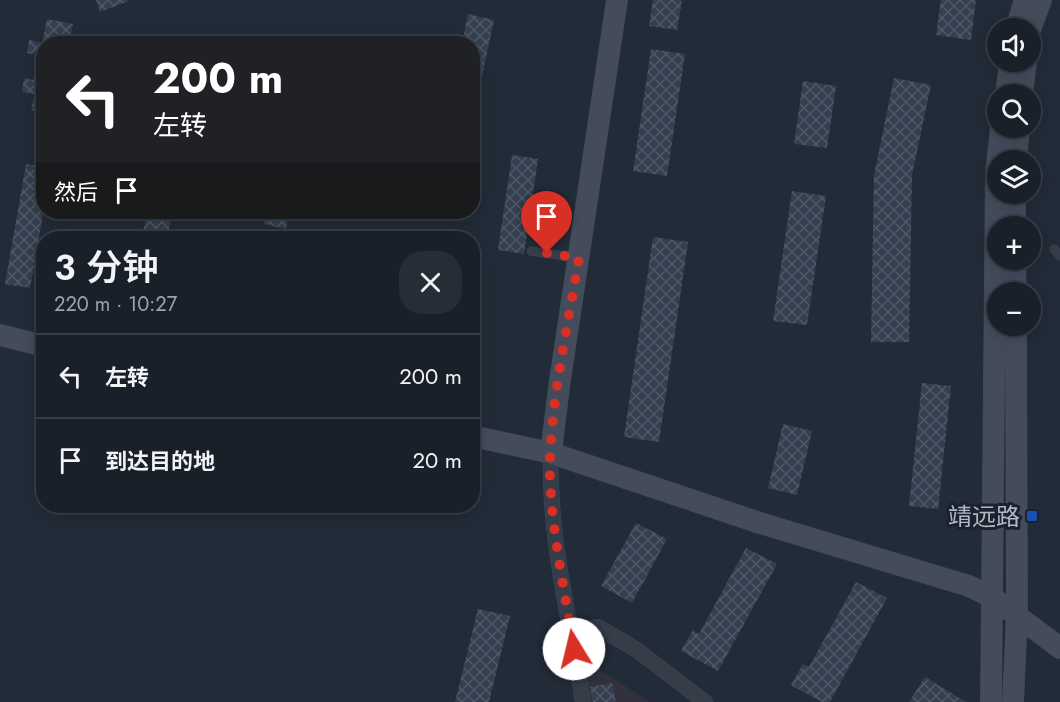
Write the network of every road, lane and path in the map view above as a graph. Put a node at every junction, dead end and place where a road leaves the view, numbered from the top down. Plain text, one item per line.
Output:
1 (617, 0) edge
2 (1024, 0) edge
3 (1041, 0) edge
4 (1019, 18) edge
5 (1034, 18) edge
6 (1000, 138) edge
7 (1054, 249) dead end
8 (531, 251) dead end
9 (1060, 256) edge
10 (579, 258) junction
11 (0, 335) edge
12 (1016, 336) edge
13 (36, 344) edge
14 (480, 438) edge
15 (551, 453) junction
16 (992, 597) junction
17 (1017, 615) junction
18 (572, 631) junction
19 (1053, 641) edge
20 (583, 702) edge
21 (705, 702) edge
22 (991, 702) edge
23 (1013, 702) edge

1 - 10 main road
2 - 4 main road
3 - 5 main road
6 - 16 main road
7 - 9 lane
8 - 10 lane
10 - 15 main road
11 - 13 main road
12 - 17 main road
14 - 15 main road
15 - 16 main road
15 - 18 street
16 - 17 main road
16 - 22 main road
17 - 19 main road
17 - 23 main road
18 - 20 street
18 - 21 street

